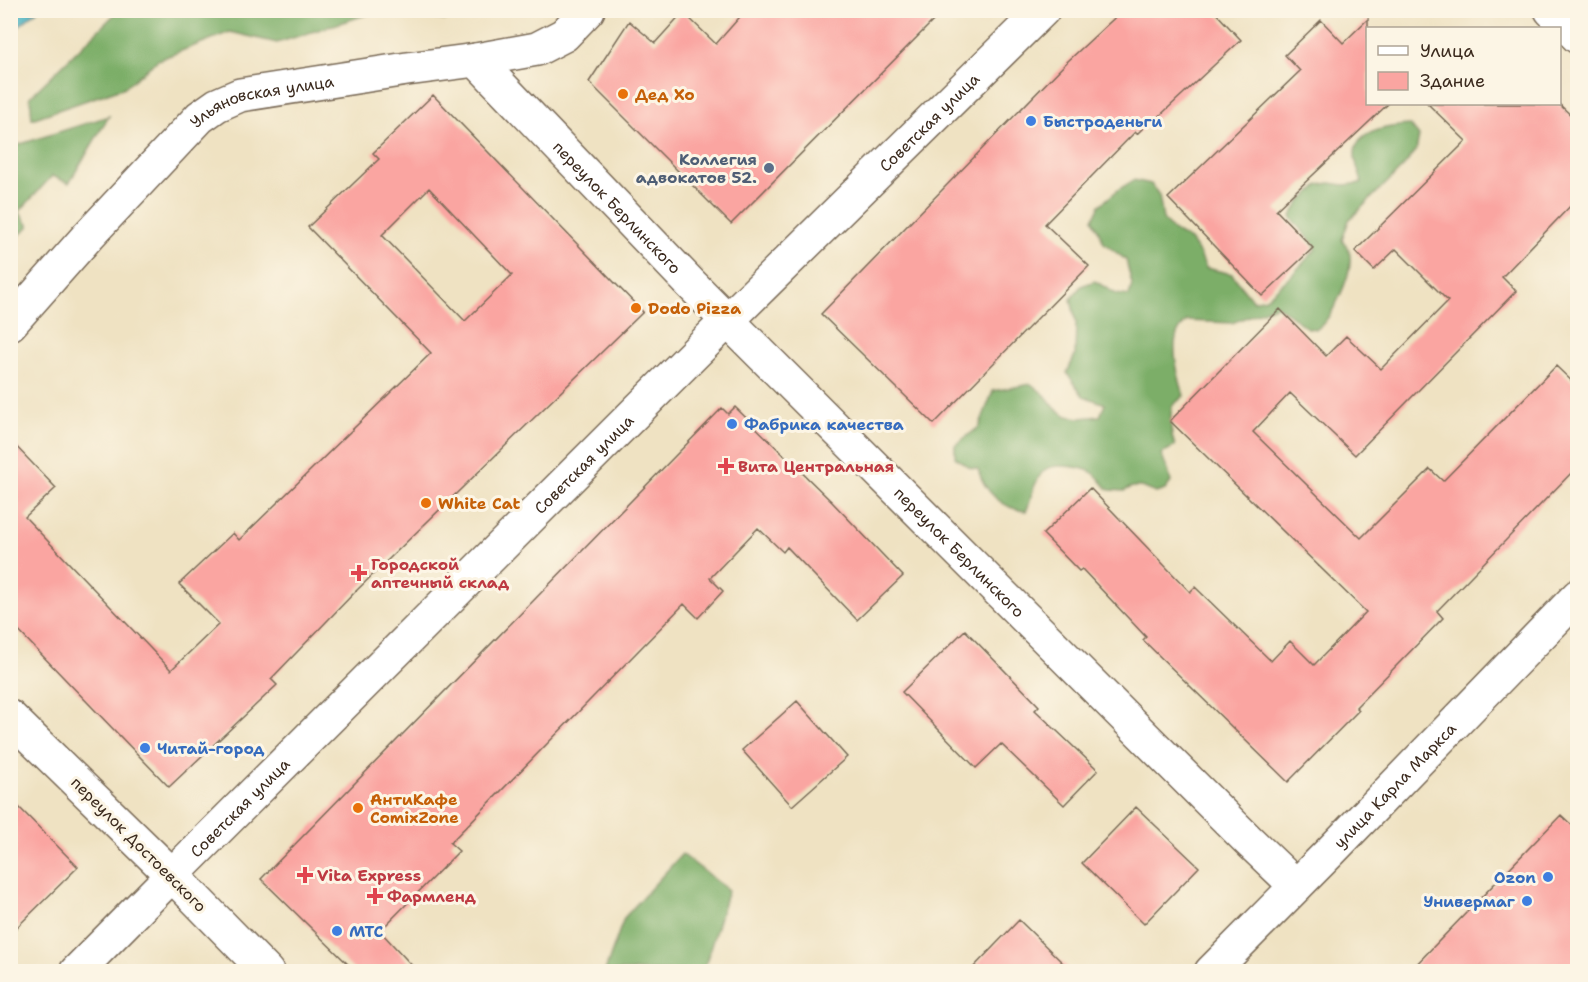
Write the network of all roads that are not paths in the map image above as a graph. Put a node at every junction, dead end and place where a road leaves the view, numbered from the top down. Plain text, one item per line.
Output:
1 (588, 10) edge
2 (1042, 10) edge
3 (1551, 10) edge
4 (1578, 37) edge
5 (476, 60) junction
6 (729, 320) junction
7 (10, 324) edge
8 (1578, 596) edge
9 (10, 717) edge
10 (172, 875) junction
11 (1296, 885) junction
12 (76, 972) edge
13 (267, 972) edge
14 (1211, 972) edge

1 - 5 main road, Ульяновская улица
2 - 6 main road, Советская улица
3 - 4 main road
5 - 6 main road, переулок Берлинского
5 - 7 main road, Ульяновская улица
6 - 10 main road, Советская улица
6 - 11 main road, переулок Берлинского
8 - 11 main road, улица Карла Маркса
9 - 10 main road, переулок Достоевского
10 - 12 main road, Советская улица
10 - 13 main road, переулок Достоевского
11 - 14 main road, улица Карла Маркса

